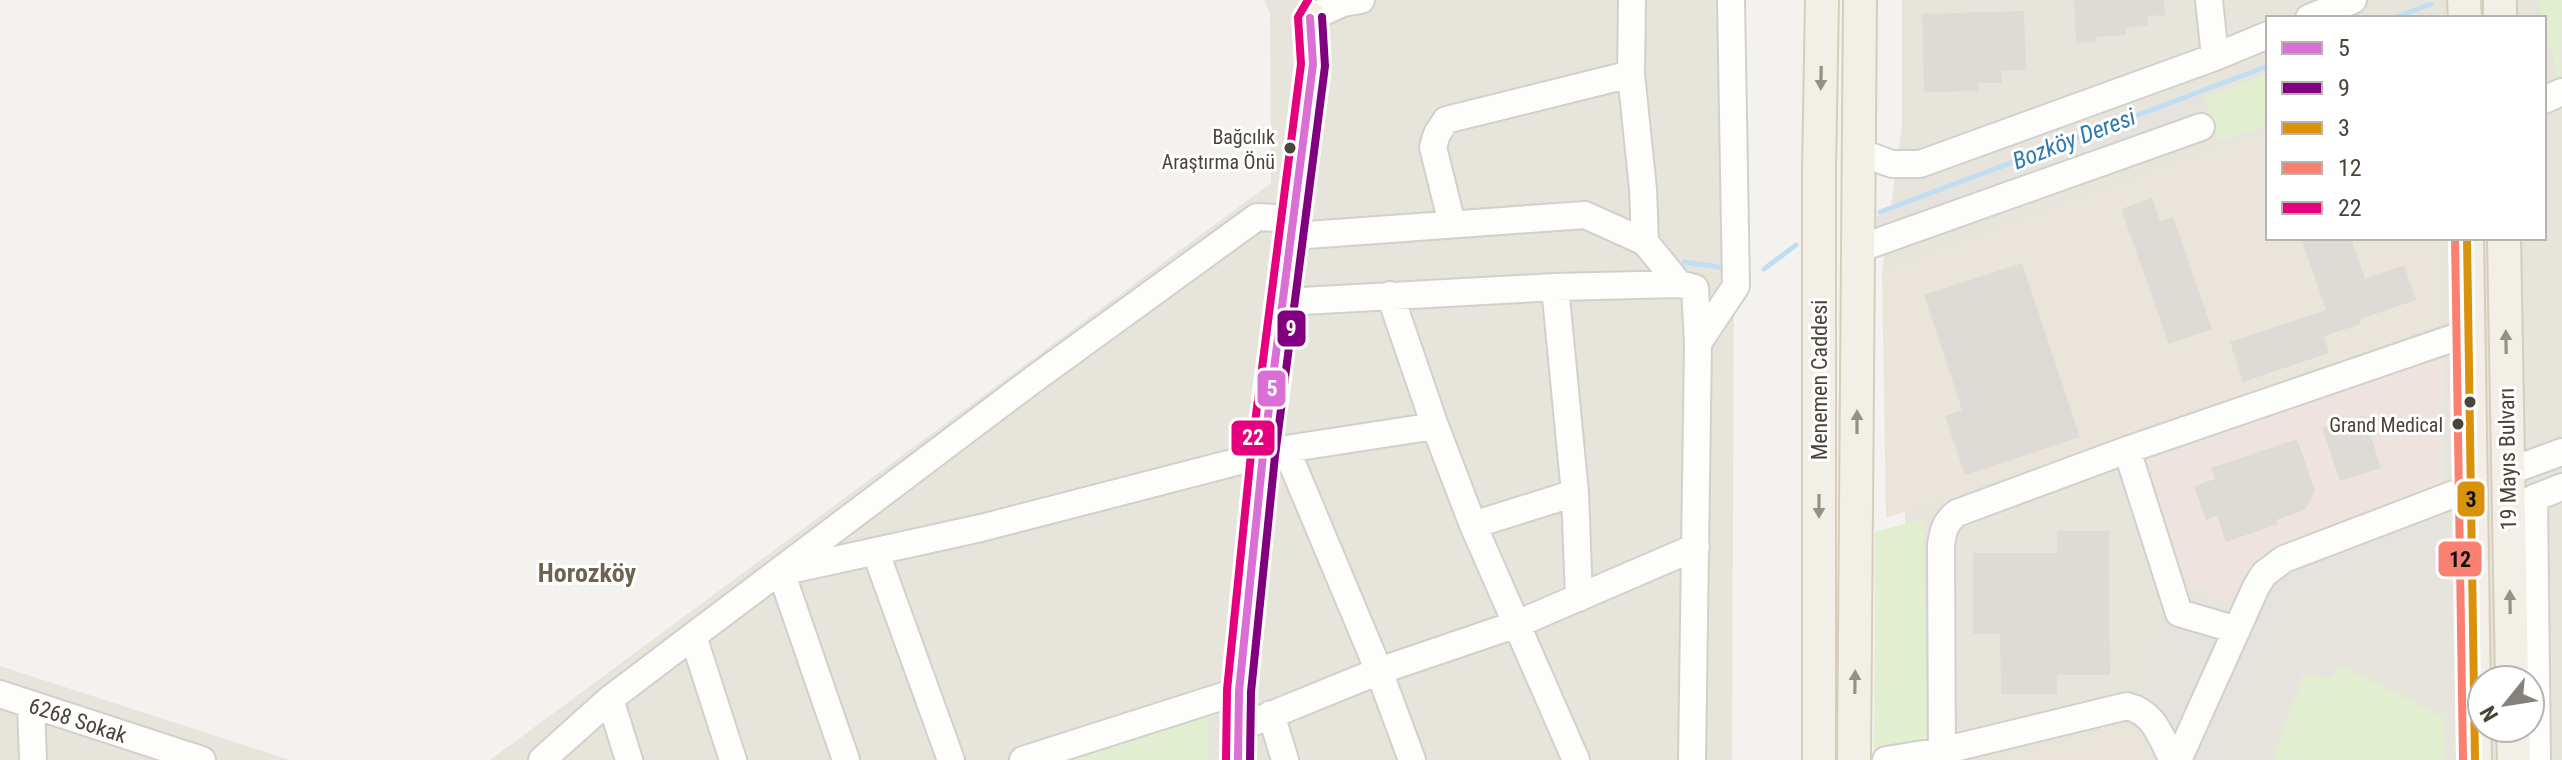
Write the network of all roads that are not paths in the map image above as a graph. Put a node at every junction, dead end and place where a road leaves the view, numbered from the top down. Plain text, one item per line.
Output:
1 (1361, 0) edge
2 (1632, 0) edge
3 (1731, 0) edge
4 (1822, 0) edge
5 (1860, 0) edge
6 (2209, 0) edge
7 (2353, 0) edge
8 (1307, 6) edge
9 (2314, 16) edge
10 (2266, 36) edge
11 (2215, 57) junction
12 (1631, 74) junction
13 (2201, 127) dead end
14 (1859, 152) junction
15 (1452, 224) junction
16 (1294, 228) junction
17 (2467, 240) edge
18 (2504, 240) edge
19 (1645, 242) junction
20 (1858, 249) junction
21 (1687, 286) junction
22 (1736, 286) junction
23 (1555, 287) junction
24 (1390, 295) junction
25 (1284, 302) junction
26 (2468, 333) junction
27 (1698, 343) junction
28 (1435, 426) junction
29 (2127, 450) junction
30 (1274, 452) junction
31 (2562, 452) edge
32 (2507, 472) junction
33 (2562, 487) edge
34 (2470, 488) junction
35 (1575, 493) junction
36 (1473, 525) junction
37 (1696, 547) junction
38 (876, 553) junction
39 (781, 572) junction
40 (1579, 598) junction
41 (1517, 624) junction
42 (2237, 630) junction
43 (693, 636) junction
44 (2512, 664) edge
45 (1379, 671) junction
46 (1239, 691) junction
47 (0, 694) edge
48 (610, 699) junction
49 (31, 705) junction
50 (1271, 714) junction
51 (1239, 744) edge
52 (1942, 755) edge
53 (33, 760) edge
54 (202, 760) edge
55 (542, 760) edge
56 (629, 760) edge
57 (733, 760) edge
58 (846, 760) edge
59 (951, 760) edge
60 (1023, 760) edge
61 (1285, 760) edge
62 (1412, 760) edge
63 (1576, 760) edge
64 (1692, 760) edge
65 (1819, 760) edge
66 (1854, 760) edge
67 (1886, 760) edge
68 (2176, 760) edge
69 (2475, 760) edge
70 (2537, 760) edge

1 - 8 street
2 - 12 street
3 - 22 street
4 -> 65 main road, Menemen Caddesi
5 - 14 main road, Menemen Caddesi
6 - 11 street
7 - 9 street
8 - 16 main road
10 - 11 street
11 - 14 street
12 - 15 street
12 - 19 street
13 - 20 street
14 - 20 main road, Menemen Caddesi
15 - 16 street
15 - 19 street
16 - 25 main road
16 - 39 street
17 - 26 main road, 19 Mayıs Bulvarı
32 -> 18 main road, 19 Mayıs Bulvarı
19 - 21 street
66 -> 20 main road, Menemen Caddesi
21 - 22 street
21 - 23 street
21 - 27 street
22 - 27 street
23 - 24 street
23 - 35 street
24 - 25 street
24 - 28 street
25 - 30 main road
26 - 29 street
26 - 34 main road, 19 Mayıs Bulvarı
27 - 37 street
28 - 30 street
28 - 36 street
29 - 42 street
29 - 52 street
30 - 38 street
30 - 45 street
30 - 46 main road
31 - 32 street
44 -> 32 main road, 19 Mayıs Bulvarı
33 - 70 street
34 - 42 street
34 - 69 main road, 19 Mayıs Bulvarı
35 - 36 street
35 - 40 street
36 - 41 street
37 - 40 street
37 - 64 street
38 - 39 street
38 - 59 street
39 - 43 street
39 - 58 street
40 - 41 street
41 - 45 street
41 - 63 street
42 - 68 street
43 - 48 street
43 - 57 street
45 - 50 street
45 - 62 street
46 - 51 main road
46 - 60 street
47 - 49 street, 6268 Sokak
48 - 55 street
48 - 56 street
49 - 53 street
49 - 54 street, 6268 Sokak
50 - 51 street
50 - 61 street
52 - 67 street
52 - 68 street

